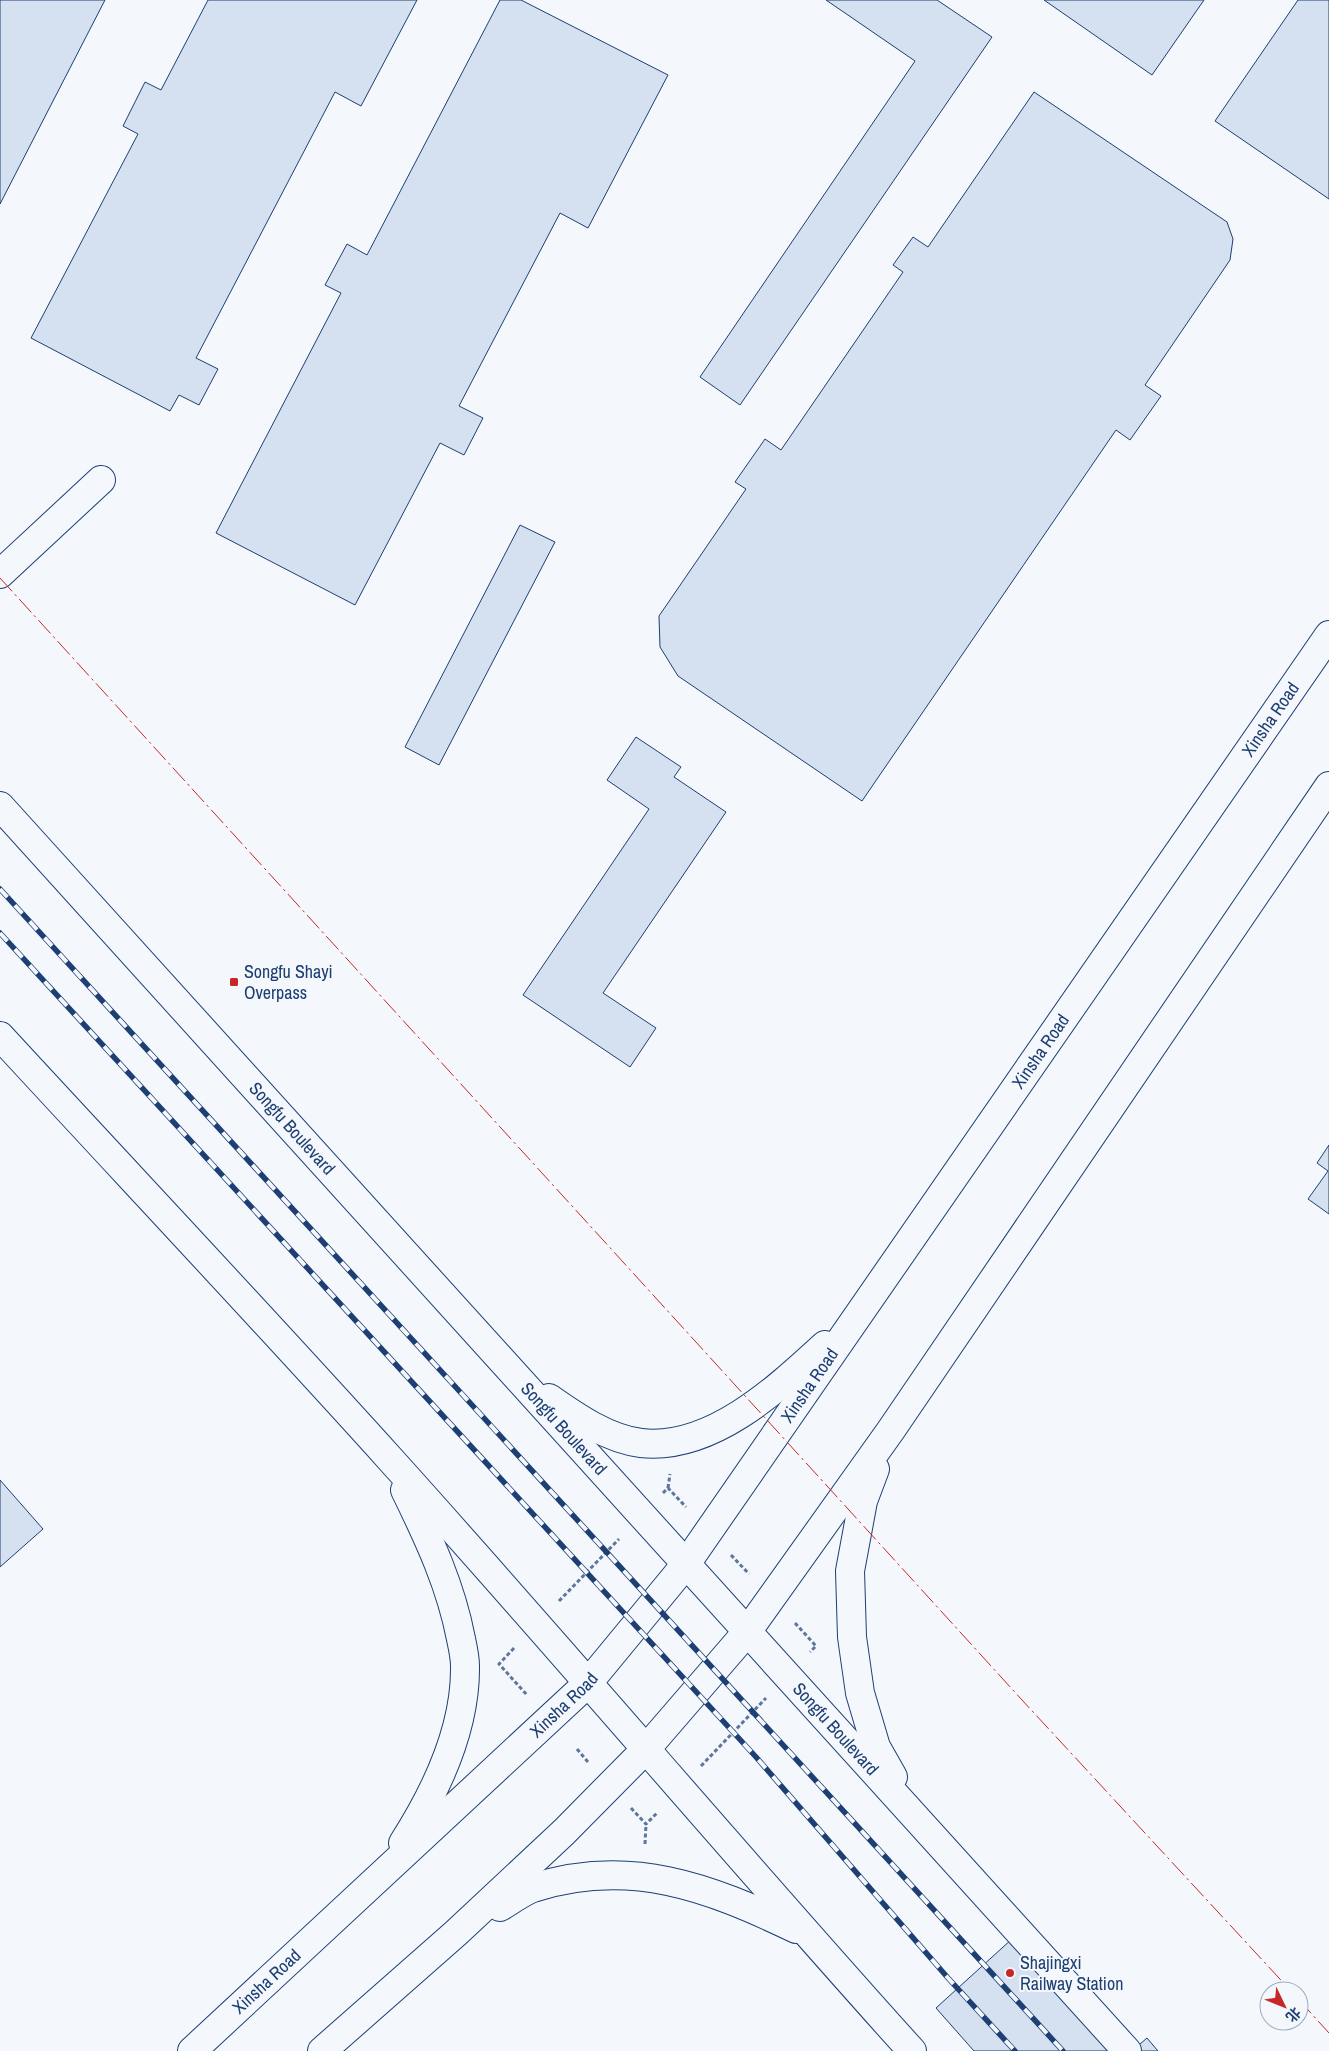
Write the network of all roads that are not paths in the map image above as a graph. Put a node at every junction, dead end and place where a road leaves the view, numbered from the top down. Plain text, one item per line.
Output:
1 (101, 480) dead end
2 (0, 574) edge
3 (1329, 636) edge
4 (1329, 786) edge
5 (0, 806) edge
6 (0, 1036) edge
7 (862, 1310) junction
8 (515, 1374) junction
9 (891, 1430) junction
10 (390, 1460) junction
11 (686, 1564) junction
12 (747, 1632) junction
13 (588, 1683) junction
14 (646, 1749) junction
15 (916, 1818) junction
16 (385, 1872) junction
17 (456, 1934) junction
18 (807, 1935) junction
19 (192, 2051) edge
20 (322, 2051) edge
21 (912, 2051) edge
22 (1127, 2051) edge

1 - 2 main road
3 - 7 main road, Xinsha Road
4 - 9 main road
5 - 8 main road, Songfu Boulevard
6 - 10 main road
7 - 8 main road
7 - 11 main road, Xinsha Road
8 - 11 main road, Songfu Boulevard
9 - 12 main road
9 - 15 main road
10 - 13 main road
10 - 16 main road
11 - 12 main road, Songfu Boulevard
11 - 13 main road, Xinsha Road
12 - 14 main road
12 - 15 main road, Songfu Boulevard
13 - 14 main road
13 - 16 main road, Xinsha Road
14 - 17 main road
14 - 18 main road
15 - 22 main road, Songfu Boulevard
16 - 19 main road, Xinsha Road
17 - 18 main road
17 - 20 main road
18 - 21 main road

